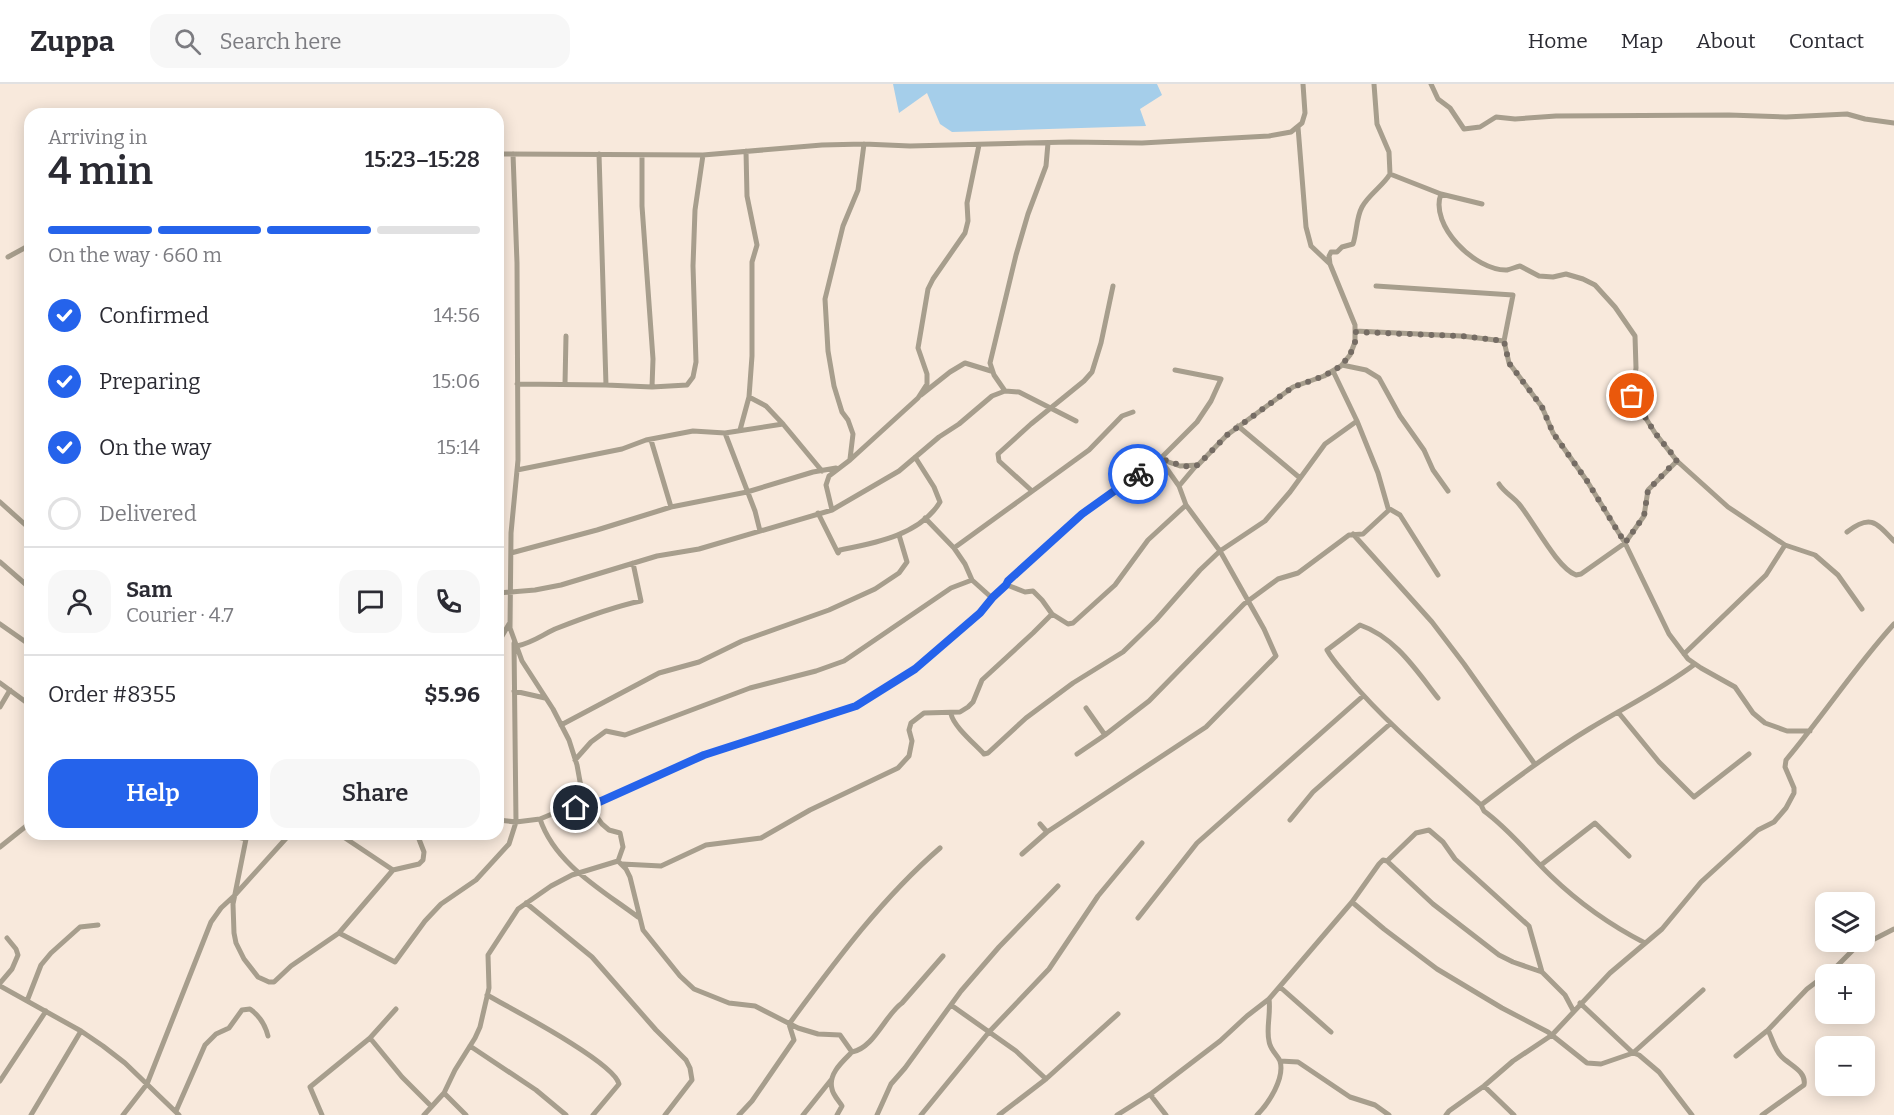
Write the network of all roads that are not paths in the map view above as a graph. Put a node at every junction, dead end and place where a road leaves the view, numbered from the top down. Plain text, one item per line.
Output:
1 (1303, 84) edge
2 (1374, 84) edge
3 (1431, 84) edge
4 (1894, 123) edge
5 (1298, 127) junction
6 (1048, 142) junction
7 (864, 144) junction
8 (979, 145) junction
9 (746, 151) junction
10 (504, 154) edge
11 (513, 154) junction
12 (599, 154) junction
13 (642, 155) junction
14 (704, 155) junction
15 (1390, 174) junction
16 (1441, 194) junction
17 (1482, 204) dead end
18 (24, 248) edge
19 (8, 256) dead end
20 (1329, 264) junction
21 (1113, 286) dead end
22 (1376, 286) dead end
23 (1355, 332) junction
24 (566, 336) dead end
25 (1504, 341) junction
26 (1342, 364) junction
27 (1175, 369) dead end
28 (992, 371) junction
29 (1333, 371) junction
30 (517, 384) junction
31 (565, 384) junction
32 (606, 385) junction
33 (652, 387) junction
34 (1005, 391) junction
35 (749, 397) junction
36 (918, 398) junction
37 (1051, 408) junction
38 (1133, 412) dead end
39 (1076, 421) dead end
40 (1357, 421) junction
41 (783, 424) junction
42 (1238, 426) junction
43 (740, 430) junction
44 (725, 433) junction
45 (651, 440) junction
46 (915, 457) junction
47 (1160, 459) junction
48 (850, 460) junction
49 (1677, 460) junction
50 (1195, 467) junction
51 (837, 468) junction
52 (517, 470) junction
53 (822, 471) junction
54 (1300, 478) junction
55 (1499, 484) dead end
56 (1179, 486) junction
57 (1032, 491) junction
58 (1448, 491) dead end
59 (747, 492) junction
60 (0, 502) edge
61 (1186, 505) junction
62 (671, 507) junction
63 (832, 510) junction
64 (1389, 510) junction
65 (818, 513) junction
66 (925, 518) junction
67 (24, 524) edge
68 (760, 531) junction
69 (1847, 532) dead end
70 (1353, 534) junction
71 (899, 535) junction
72 (1894, 541) edge
73 (1625, 543) junction
74 (1785, 545) junction
75 (954, 548) junction
76 (1220, 551) junction
77 (511, 553) junction
78 (0, 562) edge
79 (633, 563) junction
80 (1438, 575) dead end
81 (972, 580) junction
82 (24, 583) edge
83 (1006, 585) junction
84 (511, 592) junction
85 (504, 593) edge
86 (992, 598) junction
87 (1248, 601) junction
88 (1862, 609) dead end
89 (1052, 614) junction
90 (509, 623) junction
91 (0, 624) edge
92 (1894, 624) edge
93 (504, 632) edge
94 (514, 638) junction
95 (24, 641) edge
96 (517, 646) junction
97 (1683, 654) junction
98 (1695, 664) junction
99 (0, 683) edge
100 (10, 690) junction
101 (514, 691) junction
102 (1363, 696) junction
103 (545, 698) junction
104 (1437, 698) dead end
105 (24, 700) edge
106 (0, 707) edge
107 (1086, 708) dead end
108 (1618, 712) junction
109 (951, 714) junction
110 (1390, 724) junction
111 (561, 725) junction
112 (1810, 731) junction
113 (1105, 735) junction
114 (1077, 754) dead end
115 (1749, 754) dead end
116 (575, 760) junction
117 (1534, 764) junction
118 (1481, 805) junction
119 (588, 807) junction
120 (540, 819) junction
121 (1290, 820) dead end
122 (504, 821) edge
123 (516, 822) junction
124 (1040, 824) dead end
125 (24, 828) edge
126 (1047, 832) junction
127 (246, 840) edge
128 (285, 840) edge
129 (348, 840) edge
130 (419, 840) edge
131 (1142, 843) dead end
132 (0, 847) edge
133 (940, 848) dead end
134 (1022, 854) dead end
135 (1629, 856) dead end
136 (1388, 861) junction
137 (620, 862) junction
138 (1541, 865) junction
139 (393, 870) junction
140 (579, 872) junction
141 (1058, 886) dead end
142 (234, 896) junction
143 (1352, 902) junction
144 (526, 903) junction
145 (639, 918) junction
146 (1138, 918) dead end
147 (98, 925) dead end
148 (1894, 929) edge
149 (339, 933) junction
150 (7, 938) dead end
151 (1645, 943) junction
152 (943, 956) dead end
153 (1542, 972) junction
154 (0, 985) edge
155 (1280, 987) junction
156 (1703, 990) dead end
157 (487, 994) junction
158 (1269, 999) junction
159 (27, 1001) junction
160 (1580, 1003) junction
161 (951, 1005) junction
162 (396, 1009) dead end
163 (1573, 1010) junction
164 (46, 1011) junction
165 (1118, 1014) dead end
166 (789, 1024) junction
167 (1768, 1030) junction
168 (81, 1031) junction
169 (989, 1032) junction
170 (1331, 1032) dead end
171 (1552, 1035) junction
172 (268, 1036) dead end
173 (370, 1038) junction
174 (470, 1046) junction
175 (852, 1052) junction
176 (1633, 1053) junction
177 (1736, 1056) dead end
178 (1280, 1060) junction
179 (1046, 1079) junction
180 (831, 1080) junction
181 (0, 1082) edge
182 (147, 1084) junction
183 (1484, 1086) junction
184 (444, 1093) junction
185 (1152, 1093) junction
186 (431, 1106) junction
187 (178, 1113) edge
188 (31, 1115) edge
189 (123, 1115) edge
190 (322, 1115) edge
191 (424, 1115) edge
192 (466, 1115) edge
193 (566, 1115) edge
194 (593, 1115) edge
195 (665, 1115) edge
196 (739, 1115) edge
197 (803, 1115) edge
198 (837, 1115) edge
199 (878, 1115) edge
200 (921, 1115) edge
201 (999, 1115) edge
202 (1117, 1115) edge
203 (1166, 1115) edge
204 (1257, 1115) edge
205 (1389, 1115) edge
206 (1446, 1115) edge
207 (1514, 1115) edge
208 (1692, 1115) edge
209 (1762, 1115) edge

1 - 5 street
2 - 15 street
3 - 4 street
5 - 6 street
5 - 20 street
6 - 8 street
6 - 28 street
7 - 8 street
7 - 9 street
7 - 48 street
8 - 36 street
9 - 14 street
9 - 35 street
10 - 11 street
11 - 12 street
11 - 30 street
12 - 13 street
12 - 32 street
13 - 14 street
13 - 33 street
14 - 33 street
15 - 16 street
15 - 20 street
16 - 17 street
16 - 49 street
18 - 19 street
20 - 23 street
21 - 37 street
22 - 25 street
23 - 25 street
23 - 26 street
24 - 31 street
25 - 73 street
26 - 29 street
26 - 58 street
27 - 47 street
28 - 34 street
28 - 36 street
29 - 40 street
29 - 42 street
30 - 31 street
30 - 52 street
31 - 32 street
32 - 33 street
34 - 37 street
34 - 46 street
35 - 41 street
35 - 43 street
36 - 48 street
37 - 39 street
37 - 57 street
38 - 57 street
40 - 54 street
40 - 64 street
41 - 43 street
41 - 53 street
42 - 50 street
42 - 54 street
43 - 44 street
44 - 45 street
44 - 59 street
45 - 52 street
45 - 62 street
46 - 63 street
46 - 66 street
47 - 50 street
47 - 56 street
47 - 83 street
48 - 51 street
49 - 73 street
49 - 74 street
50 - 56 street
51 - 53 street
51 - 63 street
52 - 77 street
53 - 59 street
54 - 76 street
55 - 73 street
56 - 61 street
57 - 75 street
59 - 62 street
59 - 68 street
60 - 67 street
61 - 76 street
61 - 89 street
62 - 77 street
63 - 65 street
64 - 70 street
64 - 80 street
65 - 68 street
65 - 71 street
66 - 71 street
66 - 75 street
68 - 79 street
69 - 72 street
70 - 87 street
70 - 117 street
71 - 111 street
73 - 97 street
74 - 88 street
74 - 97 street
75 - 81 street
76 - 87 street
76 - 109 street
77 - 84 street
78 - 82 street
79 - 84 street
79 - 96 street
81 - 86 street
81 - 116 street
83 - 86 street
83 - 89 street
84 - 85 street
84 - 90 street
86 - 119 street
87 - 113 street
87 - 126 street
89 - 109 street
90 - 93 street
90 - 94 street
91 - 95 street
92 - 112 street
94 - 96 street
94 - 101 street
96 - 103 street
97 - 98 street
98 - 108 street
98 - 112 street
99 - 100 street
100 - 105 street
100 - 106 street
101 - 103 street
101 - 123 street
102 - 104 street
102 - 110 street
102 - 146 street
103 - 111 street
107 - 113 street
108 - 115 street
108 - 117 street
109 - 137 street
110 - 118 street
110 - 121 street
111 - 116 street
112 - 151 street
113 - 114 street
116 - 119 street
117 - 118 street
118 - 138 street
119 - 120 street
119 - 137 street
120 - 123 street
120 - 140 street
122 - 123 street
123 - 149 street
124 - 126 street
125 - 132 street
126 - 134 street
127 - 142 street
128 - 142 street
129 - 139 street
130 - 139 street
131 - 169 street
133 - 166 street
135 - 138 street
136 - 143 street
136 - 153 street
136 - 153 street
137 - 140 street
137 - 145 street
138 - 151 street
139 - 149 street
140 - 144 street
140 - 145 street
141 - 161 street
142 - 149 street
142 - 182 street
143 - 155 street
143 - 171 street
144 - 157 street
144 - 195 street
145 - 166 street
147 - 159 street
148 - 167 street
150 - 154 street
151 - 160 street
152 - 175 street
153 - 163 street
154 - 159 street
155 - 158 street
155 - 170 street
156 - 176 street
157 - 174 street
157 - 194 street
158 - 178 street
158 - 185 street
159 - 164 street
160 - 163 street
160 - 176 street
161 - 169 street
161 - 199 street
162 - 173 street
163 - 171 street
164 - 168 street
164 - 181 street
165 - 179 street
166 - 175 street
166 - 196 street
167 - 177 street
167 - 209 street
168 - 182 street
168 - 188 street
169 - 179 street
169 - 200 street
171 - 176 street
171 - 183 street
172 - 187 street
173 - 186 street
173 - 190 street
174 - 184 street
174 - 193 street
175 - 180 street
176 - 208 street
178 - 204 street
178 - 205 street
179 - 201 street
180 - 197 street
180 - 198 street
182 - 187 street
182 - 189 street
183 - 206 street
183 - 207 street
184 - 186 street
184 - 192 street
185 - 202 street
185 - 203 street
186 - 191 street

